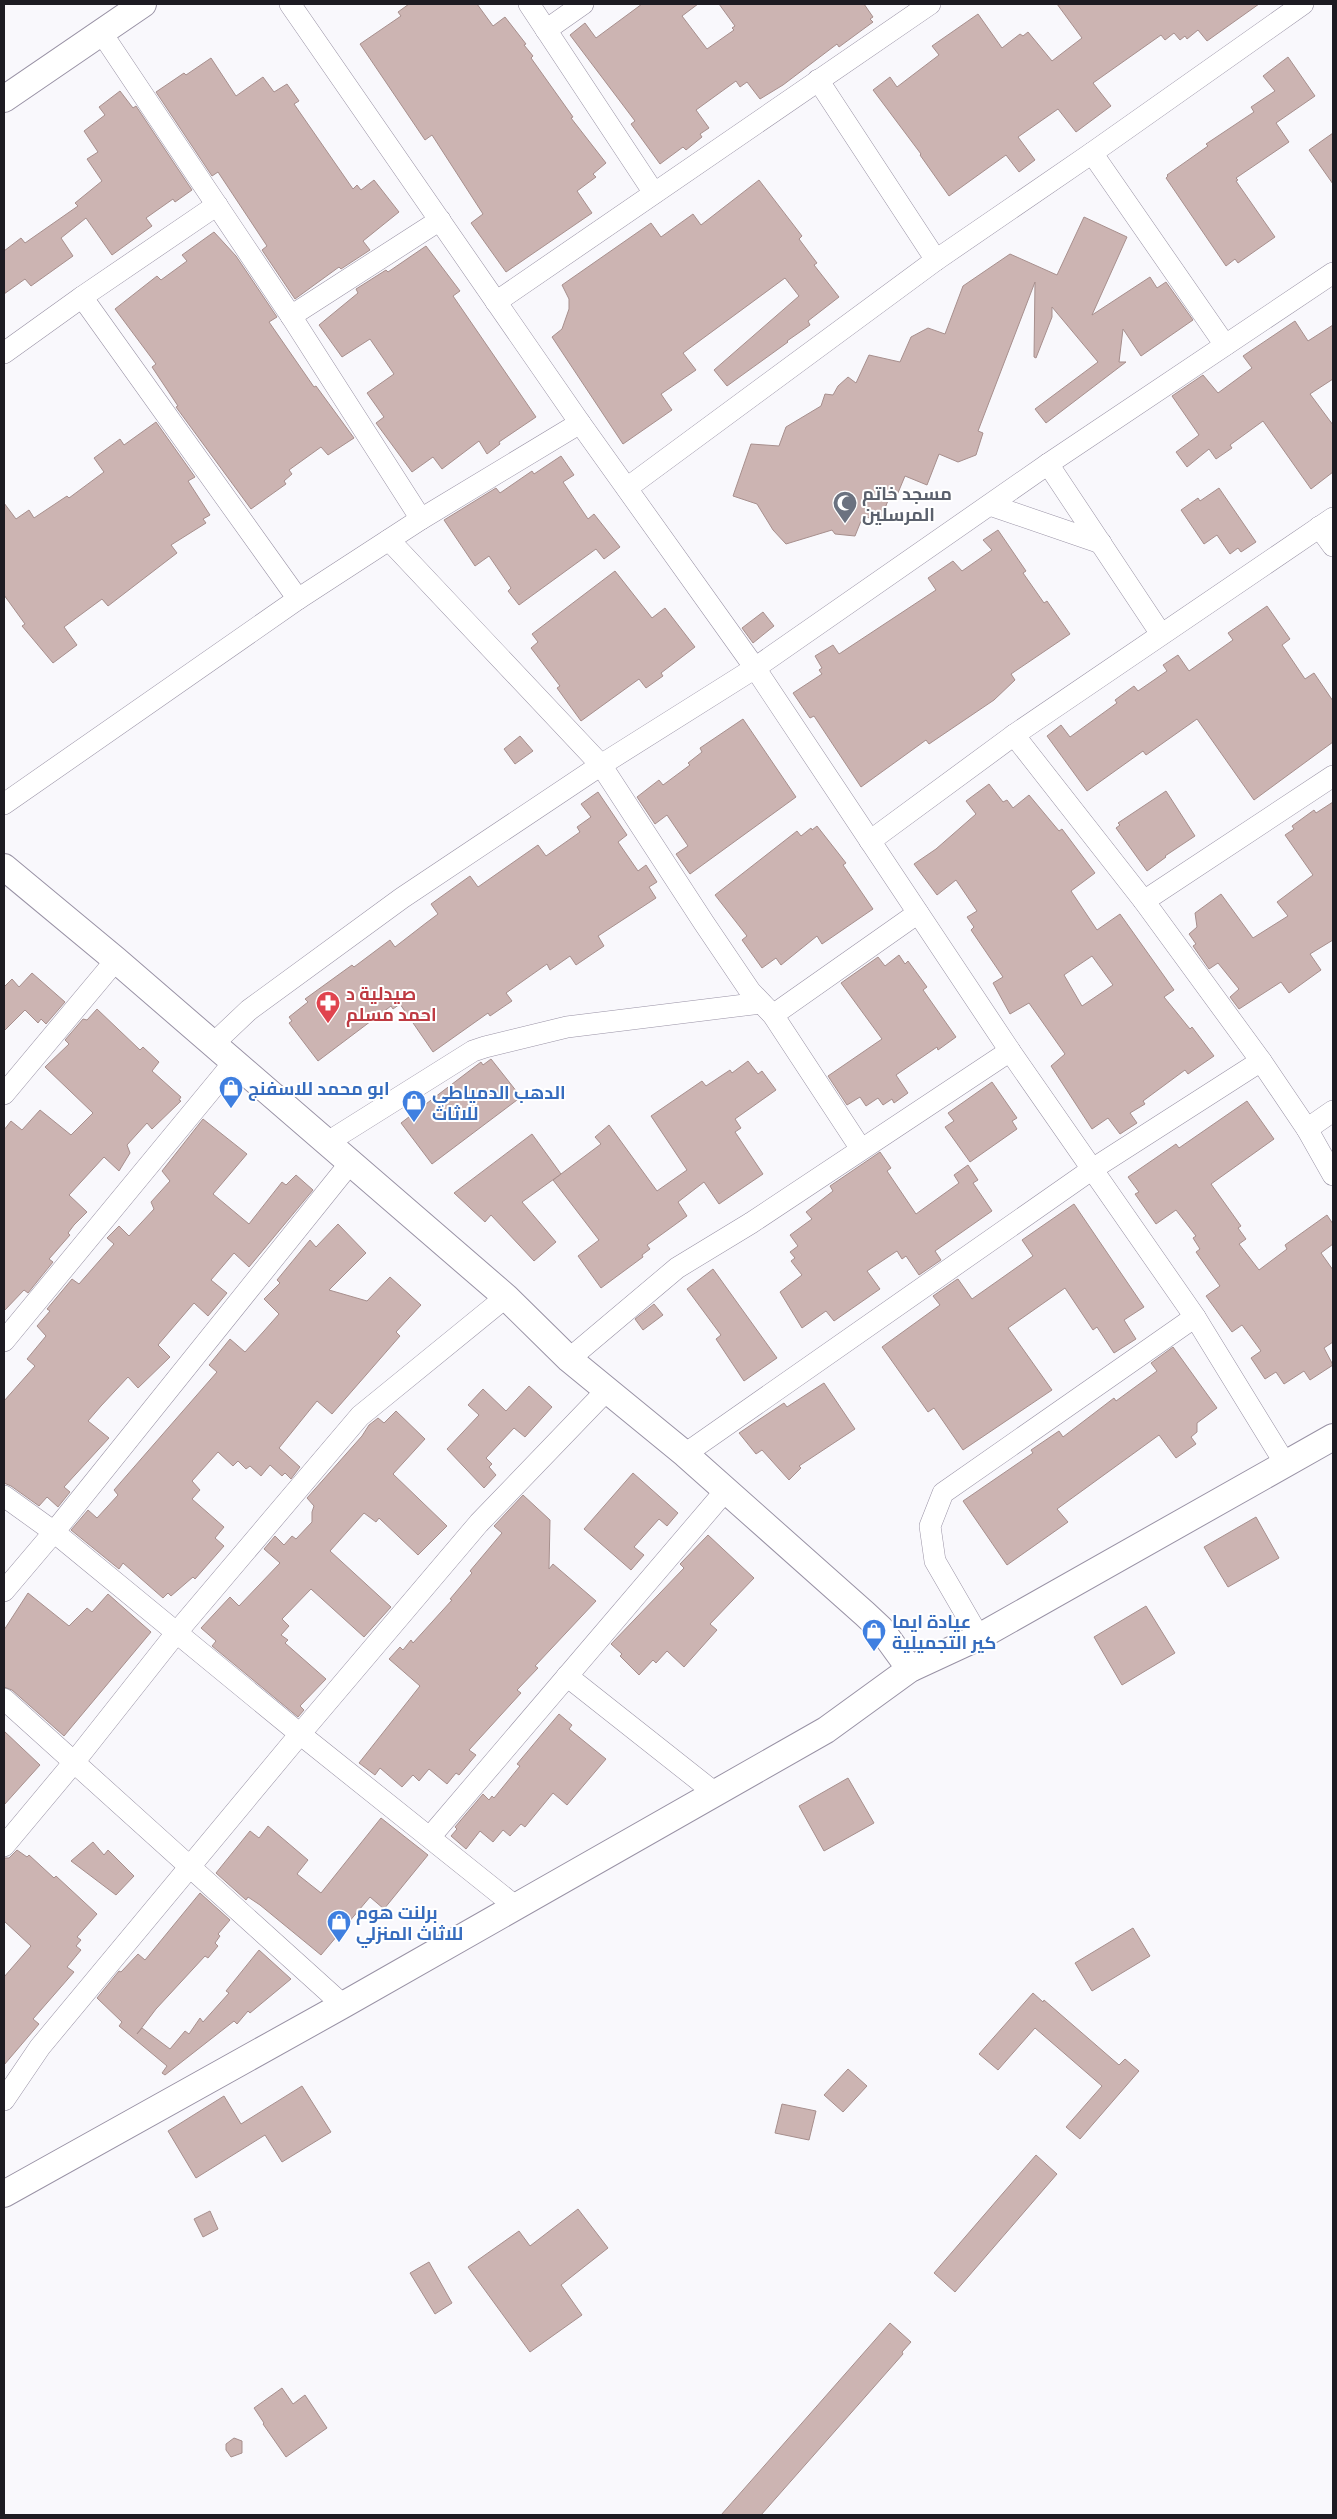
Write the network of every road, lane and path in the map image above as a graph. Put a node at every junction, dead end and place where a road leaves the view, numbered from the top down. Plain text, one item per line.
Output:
1 (143, 4) edge
2 (290, 4) edge
3 (529, 4) edge
4 (583, 4) edge
5 (930, 4) edge
6 (1303, 4) edge
7 (903, 11) edge
8 (546, 30) junction
9 (101, 32) junction
10 (818, 80) junction
11 (4, 99) edge
12 (1092, 153) junction
13 (654, 194) junction
14 (217, 205) junction
15 (440, 220) junction
16 (936, 260) junction
17 (1333, 273) edge
18 (82, 298) junction
19 (496, 302) junction
20 (291, 316) junction
21 (1225, 345) junction
22 (4, 353) edge
23 (580, 423) junction
24 (1048, 464) junction
25 (627, 488) junction
26 (990, 505) junction
27 (421, 520) junction
28 (1326, 522) edge
29 (389, 540) junction
30 (1101, 543) junction
31 (1333, 546) edge
32 (298, 599) junction
33 (1162, 634) junction
34 (755, 668) junction
35 (1014, 735) junction
36 (601, 765) junction
37 (1333, 776) edge
38 (4, 804) edge
39 (870, 841) junction
40 (4, 867) edge
41 (1144, 901) junction
42 (918, 913) junction
43 (116, 960) junction
44 (767, 1009) junction
45 (213, 1044) junction
46 (1010, 1051) junction
47 (1261, 1061) junction
48 (234, 1062) junction
49 (4, 1094) edge
50 (1333, 1112) edge
51 (1307, 1129) junction
52 (328, 1142) junction
53 (861, 1149) junction
54 (351, 1162) junction
55 (1092, 1170) junction
56 (1333, 1175) edge
57 (506, 1297) junction
58 (1195, 1317) junction
59 (4, 1341) edge
60 (568, 1359) junction
61 (606, 1391) junction
62 (1333, 1437) edge
63 (685, 1454) junction
64 (1286, 1465) junction
65 (726, 1490) junction
66 (4, 1496) edge
67 (54, 1532) junction
68 (4, 1591) edge
69 (177, 1632) junction
70 (979, 1637) junction
71 (910, 1669) junction
72 (567, 1676) junction
73 (4, 1699) edge
74 (300, 1734) junction
75 (75, 1761) junction
76 (715, 1794) junction
77 (430, 1837) junction
78 (4, 1846) edge
79 (190, 1865) junction
80 (515, 1906) junction
81 (343, 2005) junction
82 (4, 2100) edge
83 (4, 2194) edge

1 - 9 street
2 - 15 street
3 - 8 street
4 - 8 street
5 - 7 street
6 - 12 street
7 - 10 street
8 - 13 street
9 - 11 street
9 - 14 street
10 - 13 street
10 - 16 street
12 - 16 street
12 - 21 street
13 - 19 street
14 - 18 street
14 - 20 street
15 - 19 street
15 - 20 street
16 - 25 street
17 - 21 street
18 - 22 street
18 - 32 street
19 - 23 street
20 - 27 street
21 - 24 street
23 - 25 street
23 - 27 street
24 - 26 street
24 - 30 street
25 - 34 street
26 - 30 street
26 - 34 street
27 - 29 street
28 - 31 street
28 - 33 street
29 - 32 street
29 - 36 street
30 - 33 street
32 - 38 street
33 - 35 street
34 - 36 street
34 - 39 street
35 - 39 street
35 - 41 street
36 - 44 street
36 - 45 street
37 - 41 street
39 - 42 street
40 - 43 street
41 - 47 street
42 - 44 street
42 - 46 street
43 - 45 street
43 - 49 street
44 - 52 street
44 - 53 street
45 - 48 street
46 - 53 street
46 - 55 street
47 - 51 street
47 - 55 street
48 - 52 street
48 - 59 street
50 - 51 street
51 - 56 street
52 - 54 street
53 - 60 street
54 - 57 street
54 - 67 street
55 - 58 street
55 - 63 street
57 - 60 street
57 - 69 street
58 - 64 street
58 - 70 street
60 - 61 street
61 - 63 street
61 - 74 street
62 - 64 street
63 - 65 street
64 - 70 street
65 - 71 street
65 - 72 street
66 - 67 street
67 - 68 street
67 - 69 street
69 - 74 street
69 - 75 street
70 - 71 street
71 - 76 street
72 - 76 street
72 - 77 street
73 - 75 street
74 - 77 street
74 - 79 street
75 - 78 street
75 - 79 street
76 - 80 street
77 - 80 street
79 - 81 street
79 - 82 street
80 - 81 street
81 - 83 street

